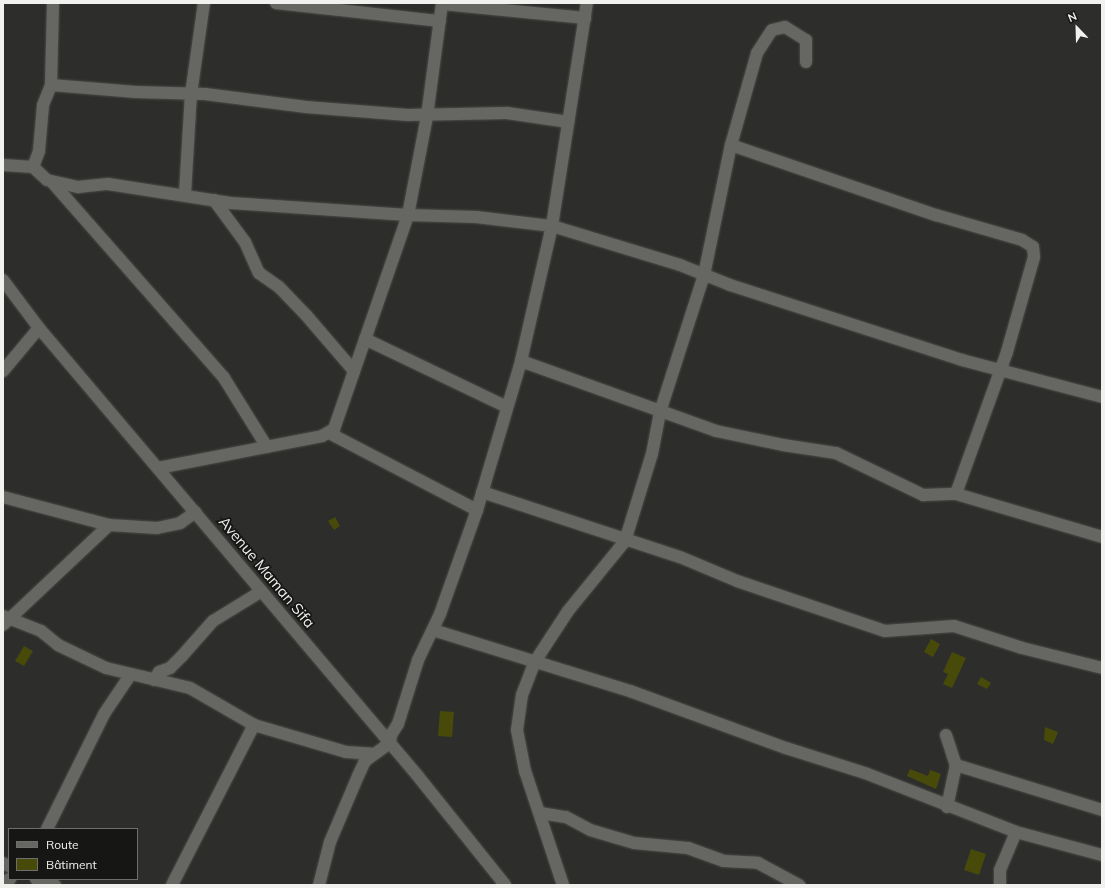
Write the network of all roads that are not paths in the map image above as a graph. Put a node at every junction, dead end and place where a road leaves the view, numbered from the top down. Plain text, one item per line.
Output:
1 (53, 3) edge
2 (204, 3) edge
3 (276, 3) edge
4 (442, 3) edge
5 (587, 3) edge
6 (585, 18) junction
7 (440, 21) junction
8 (806, 62) dead end
9 (51, 85) junction
10 (191, 94) junction
11 (427, 116) junction
12 (568, 122) junction
13 (731, 145) junction
14 (3, 165) edge
15 (33, 167) junction
16 (52, 182) junction
17 (185, 194) junction
18 (214, 200) junction
19 (408, 216) junction
20 (552, 226) junction
21 (704, 275) junction
22 (3, 280) edge
23 (39, 328) junction
24 (365, 339) junction
25 (521, 361) junction
26 (1001, 369) junction
27 (3, 371) edge
28 (354, 371) junction
29 (1102, 397) edge
30 (507, 407) junction
31 (660, 412) junction
32 (329, 433) junction
33 (267, 447) junction
34 (158, 468) junction
35 (482, 492) junction
36 (956, 494) junction
37 (3, 496) edge
38 (477, 510) junction
39 (196, 512) junction
40 (109, 525) junction
41 (1102, 537) edge
42 (625, 541) junction
43 (262, 591) junction
44 (5, 620) edge
45 (432, 630) junction
46 (534, 663) junction
47 (1102, 668) edge
48 (131, 674) junction
49 (154, 680) junction
50 (254, 725) junction
51 (946, 735) dead end
52 (390, 743) junction
53 (372, 754) junction
54 (956, 765) junction
55 (947, 807) junction
56 (1102, 810) edge
57 (540, 813) junction
58 (47, 828) edge
59 (1016, 832) junction
60 (1102, 855) edge
61 (39, 880) edge
62 (504, 884) edge
63 (54, 885) edge
64 (172, 885) edge
65 (319, 885) edge
66 (564, 885) edge
67 (799, 885) edge
68 (1000, 885) edge

1 - 9 street
2 - 10 street
3 - 7 street
4 - 6 street
4 - 7 street
5 - 6 street
6 - 12 street
7 - 11 street
8 - 13 street
9 - 10 street
9 - 15 street
10 - 11 street
10 - 17 street
11 - 12 street
11 - 19 street
12 - 20 street
13 - 21 street
13 - 26 street
14 - 15 street
15 - 16 street
16 - 17 street
16 - 33 street
17 - 18 street
18 - 19 street
18 - 28 street
19 - 20 street
19 - 24 street
20 - 21 street
20 - 25 street
21 - 26 street
21 - 31 street
22 - 23 street, Avenue Maman Sifa
23 - 27 street
23 - 34 street, Avenue Maman Sifa
24 - 28 street
24 - 30 street
25 - 30 street
25 - 31 street
26 - 29 street
26 - 36 street
28 - 32 street
30 - 35 street
31 - 36 street
31 - 42 street
32 - 33 street
32 - 38 street
33 - 34 street
34 - 39 street, Avenue Maman Sifa
35 - 38 street
35 - 42 street
36 - 41 street
37 - 40 street
38 - 45 street
39 - 40 street
39 - 43 street, Avenue Maman Sifa
40 - 44 street
42 - 46 street
42 - 47 street
43 - 49 street
43 - 52 street, Avenue Maman Sifa
44 - 48 street
45 - 46 street
45 - 52 street
46 - 55 street
46 - 57 street
48 - 49 street
48 - 58 street
49 - 50 street
50 - 53 street
50 - 64 street
51 - 54 street
52 - 53 street
52 - 62 street, Avenue Maman Sifa
53 - 65 street
54 - 55 street
54 - 56 street
55 - 59 street
57 - 66 street
57 - 67 street
59 - 60 street
59 - 68 street
61 - 63 street

